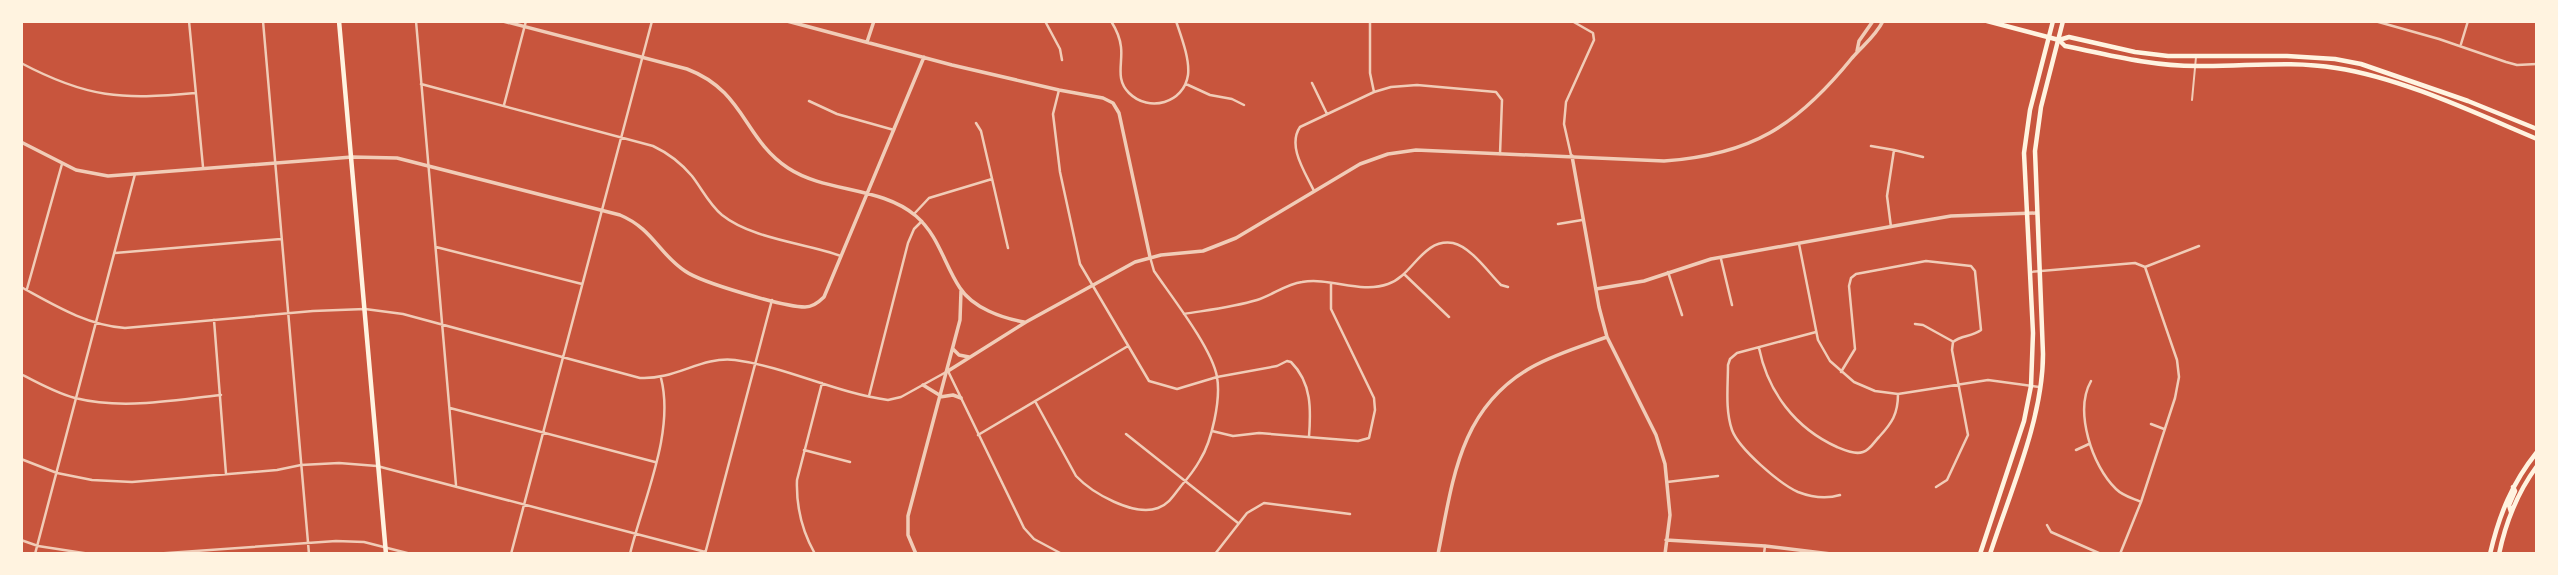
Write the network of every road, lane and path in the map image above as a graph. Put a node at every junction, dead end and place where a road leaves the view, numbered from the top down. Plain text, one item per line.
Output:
1 (189, 21) edge
2 (263, 21) edge
3 (340, 21) edge
4 (416, 21) edge
5 (503, 21) edge
6 (526, 21) edge
7 (652, 21) edge
8 (787, 21) edge
9 (874, 21) edge
10 (1045, 21) edge
11 (1111, 21) edge
12 (1177, 21) edge
13 (1370, 21) edge
14 (1572, 21) edge
15 (1873, 21) edge
16 (1883, 21) edge
17 (1987, 21) edge
18 (2053, 21) edge
19 (2063, 21) edge
20 (2378, 21) edge
21 (2468, 21) edge
22 (812, 22) edge
23 (524, 27) junction
24 (810, 27) junction
25 (2049, 38) junction
26 (2059, 40) junction
27 (867, 42) junction
28 (2460, 46) junction
29 (1857, 51) junction
30 (642, 57) junction
31 (924, 57) junction
32 (2196, 58) junction
33 (1062, 60) dead end
34 (21, 62) edge
35 (2537, 64) edge
36 (2196, 66) junction
37 (1312, 83) dead end
38 (421, 84) junction
39 (1186, 84) junction
40 (1059, 90) junction
41 (1374, 92) junction
42 (195, 93) junction
43 (2192, 100) dead end
44 (808, 101) dead end
45 (504, 105) junction
46 (1244, 105) dead end
47 (1327, 114) junction
48 (976, 123) dead end
49 (894, 130) junction
50 (2537, 130) edge
51 (622, 136) junction
52 (2537, 139) edge
53 (21, 142) edge
54 (1871, 146) dead end
55 (1894, 150) junction
56 (1500, 155) junction
57 (1572, 156) junction
58 (2537, 156) edge
59 (352, 157) junction
60 (1923, 157) dead end
61 (276, 162) junction
62 (62, 164) junction
63 (428, 164) junction
64 (2537, 164) edge
65 (203, 168) junction
66 (135, 174) junction
67 (992, 179) junction
68 (1314, 191) junction
69 (866, 194) junction
70 (602, 210) junction
71 (2036, 213) junction
72 (914, 214) junction
73 (2027, 214) junction
74 (1583, 220) junction
75 (922, 221) junction
76 (1558, 224) dead end
77 (1891, 226) junction
78 (281, 239) junction
79 (1800, 244) junction
80 (2199, 246) dead end
81 (436, 247) junction
82 (1008, 248) dead end
83 (115, 253) junction
84 (841, 257) junction
85 (1150, 257) junction
86 (1721, 259) junction
87 (2145, 267) junction
88 (1668, 272) junction
89 (2030, 272) junction
90 (2040, 272) junction
91 (1404, 274) junction
92 (1331, 283) junction
93 (582, 284) junction
94 (1092, 285) junction
95 (21, 287) edge
96 (1508, 287) dead end
97 (961, 289) junction
98 (1597, 289) junction
99 (27, 290) junction
100 (772, 300) junction
101 (1732, 305) dead end
102 (365, 309) junction
103 (288, 313) junction
104 (1184, 314) junction
105 (1682, 316) dead end
106 (1449, 317) dead end
107 (214, 320) junction
108 (1026, 323) junction
109 (96, 324) junction
110 (442, 324) junction
111 (1915, 324) dead end
112 (1816, 332) junction
113 (1607, 337) junction
114 (1953, 342) junction
115 (1128, 346) junction
116 (1759, 348) junction
117 (953, 349) junction
118 (563, 357) junction
119 (970, 357) junction
120 (755, 365) junction
121 (948, 370) junction
122 (1841, 372) junction
123 (21, 374) edge
124 (1217, 377) junction
125 (661, 378) junction
126 (2091, 381) dead end
127 (822, 383) junction
128 (1958, 383) junction
129 (923, 385) junction
130 (2031, 386) junction
131 (2041, 387) junction
132 (1898, 394) junction
133 (221, 396) junction
134 (869, 396) junction
135 (940, 396) junction
136 (75, 398) junction
137 (961, 398) junction
138 (1035, 401) junction
139 (450, 408) junction
140 (2151, 424) dead end
141 (2164, 429) junction
142 (1211, 430) junction
143 (543, 431) junction
144 (1126, 434) dead end
145 (978, 435) junction
146 (1309, 437) junction
147 (2090, 444) junction
148 (804, 450) junction
149 (2076, 450) dead end
150 (2537, 452) edge
151 (21, 458) edge
152 (655, 462) junction
153 (850, 462) dead end
154 (302, 465) junction
155 (2537, 466) edge
156 (377, 467) junction
157 (57, 474) junction
158 (226, 475) junction
159 (1718, 476) dead end
160 (1185, 481) junction
161 (1667, 482) junction
162 (456, 486) junction
163 (1936, 487) dead end
164 (2512, 487) junction
165 (1840, 495) dead end
166 (2141, 502) junction
167 (524, 504) junction
168 (2511, 512) junction
169 (1350, 514) dead end
170 (1238, 523) junction
171 (2047, 525) dead end
172 (635, 533) junction
173 (21, 540) edge
174 (1666, 540) junction
175 (308, 541) junction
176 (38, 546) junction
177 (1765, 546) junction
178 (385, 547) junction
179 (705, 553) edge
180 (1054, 553) edge
181 (35, 554) edge
182 (90, 554) edge
183 (153, 554) edge
184 (309, 554) edge
185 (386, 554) edge
186 (411, 554) edge
187 (510, 554) edge
188 (630, 554) edge
189 (713, 554) edge
190 (815, 554) edge
191 (916, 554) edge
192 (1062, 554) edge
193 (1215, 554) edge
194 (1438, 554) edge
195 (1665, 554) edge
196 (1764, 554) edge
197 (1831, 554) edge
198 (1980, 554) edge
199 (1990, 554) edge
200 (2101, 554) edge
201 (2120, 554) edge
202 (2490, 554) edge
203 (2499, 554) edge

1 - 42 street
2 - 61 street
3 - 59 main road
4 - 38 street
5 - 23 street
6 - 23 street
7 - 30 street
8 - 24 street
9 - 27 street
10 - 33 street
11 - 39 street
12 - 39 street
13 - 41 street
14 - 57 street
15 - 29 street
16 - 29 street
17 - 25 main road
18 - 25 main road
19 - 26 main road
20 - 28 street
21 - 28 street
22 - 24 street
23 - 30 street
23 - 45 street
24 - 27 street
25 - 26 main road
25 - 73 main road
26 - 32 main road
26 - 36 main road
26 - 71 main road
27 - 31 street
28 - 35 street
29 - 57 street
30 - 51 street
30 - 69 street
31 - 40 street
31 - 49 street
32 - 36 lane
32 - 50 main road
34 - 42 street
36 - 43 lane
36 - 52 main road
37 - 47 street
38 - 45 street
38 - 63 street
39 - 46 street
40 - 85 street
40 - 94 street
41 - 47 street
41 - 56 street
42 - 65 street
44 - 49 street
45 - 51 street
47 - 68 street
48 - 67 street
49 - 69 street
51 - 70 street
51 - 84 street
53 - 62 street
54 - 55 street
55 - 60 street
55 - 77 street
56 - 57 street
56 - 68 street
57 - 74 street
58 - 64 street
59 - 61 street
59 - 63 street
59 - 102 main road
61 - 65 street
61 - 78 street
62 - 66 street
62 - 99 street
63 - 70 street
63 - 81 street
65 - 66 street
66 - 83 street
67 - 72 street
67 - 82 street
68 - 85 street
69 - 72 street
69 - 84 street
70 - 93 street
70 - 100 street
71 - 73 street
71 - 90 main road
72 - 75 street
73 - 77 street
73 - 89 main road
74 - 76 street
74 - 98 street
75 - 97 street
75 - 134 street
77 - 79 street
78 - 83 street
78 - 103 street
79 - 86 street
79 - 112 street
80 - 87 street
81 - 93 street
81 - 110 street
83 - 109 street
84 - 100 street
85 - 94 street
85 - 104 street
86 - 88 street
86 - 101 street
87 - 90 street
87 - 141 street
88 - 98 street
88 - 105 street
89 - 90 street
89 - 130 main road
90 - 131 main road
91 - 92 street
91 - 96 street
91 - 106 street
92 - 104 street
92 - 146 street
93 - 118 street
94 - 108 street
94 - 115 street
95 - 99 street
97 - 108 street
97 - 117 street
98 - 113 street
99 - 109 street
100 - 120 street
102 - 103 street
102 - 110 street
102 - 156 main road
103 - 107 street
103 - 154 street
104 - 124 street
107 - 109 street
107 - 133 street
108 - 119 street
109 - 136 street
110 - 118 street
110 - 139 street
111 - 114 street
112 - 116 street
112 - 122 street
113 - 161 street
113 - 194 street
114 - 122 street
114 - 128 street
115 - 124 street
115 - 138 street
116 - 132 street
116 - 165 street
117 - 119 street
117 - 121 street
118 - 125 street
118 - 143 street
119 - 121 street
120 - 125 street
120 - 127 street
120 - 179 street
121 - 129 street
121 - 135 street
121 - 137 street
122 - 132 street
123 - 136 street
124 - 142 street
124 - 146 street
125 - 152 street
126 - 147 street
127 - 134 street
127 - 148 street
128 - 130 street
128 - 132 street
128 - 163 street
129 - 134 street
129 - 135 street
130 - 131 street
130 - 198 main road
131 - 199 main road
133 - 136 street
133 - 158 street
135 - 137 street
135 - 191 street
136 - 157 street
137 - 145 street
138 - 145 street
138 - 160 street
139 - 143 street
139 - 162 street
140 - 141 street
141 - 166 street
142 - 146 street
142 - 160 street
143 - 152 street
143 - 167 street
144 - 160 street
145 - 180 street
147 - 149 street
147 - 166 street
148 - 153 street
148 - 190 street
150 - 164 main road
151 - 157 street
152 - 172 street
154 - 156 street
154 - 158 street
154 - 175 street
155 - 168 main road
156 - 162 street
156 - 178 main road
157 - 158 street
157 - 176 street
159 - 161 street
160 - 170 street
161 - 174 street
162 - 167 street
164 - 168 main road
164 - 202 main road
166 - 201 street
167 - 172 street
167 - 187 street
168 - 203 main road
169 - 170 street
170 - 193 street
171 - 200 street
172 - 179 street
172 - 188 street
173 - 176 street
174 - 177 street
174 - 195 street
175 - 178 street
175 - 183 street
175 - 184 street
176 - 181 street
176 - 182 street
177 - 196 street
177 - 197 street
178 - 185 main road
178 - 186 street
179 - 189 street
180 - 192 street

